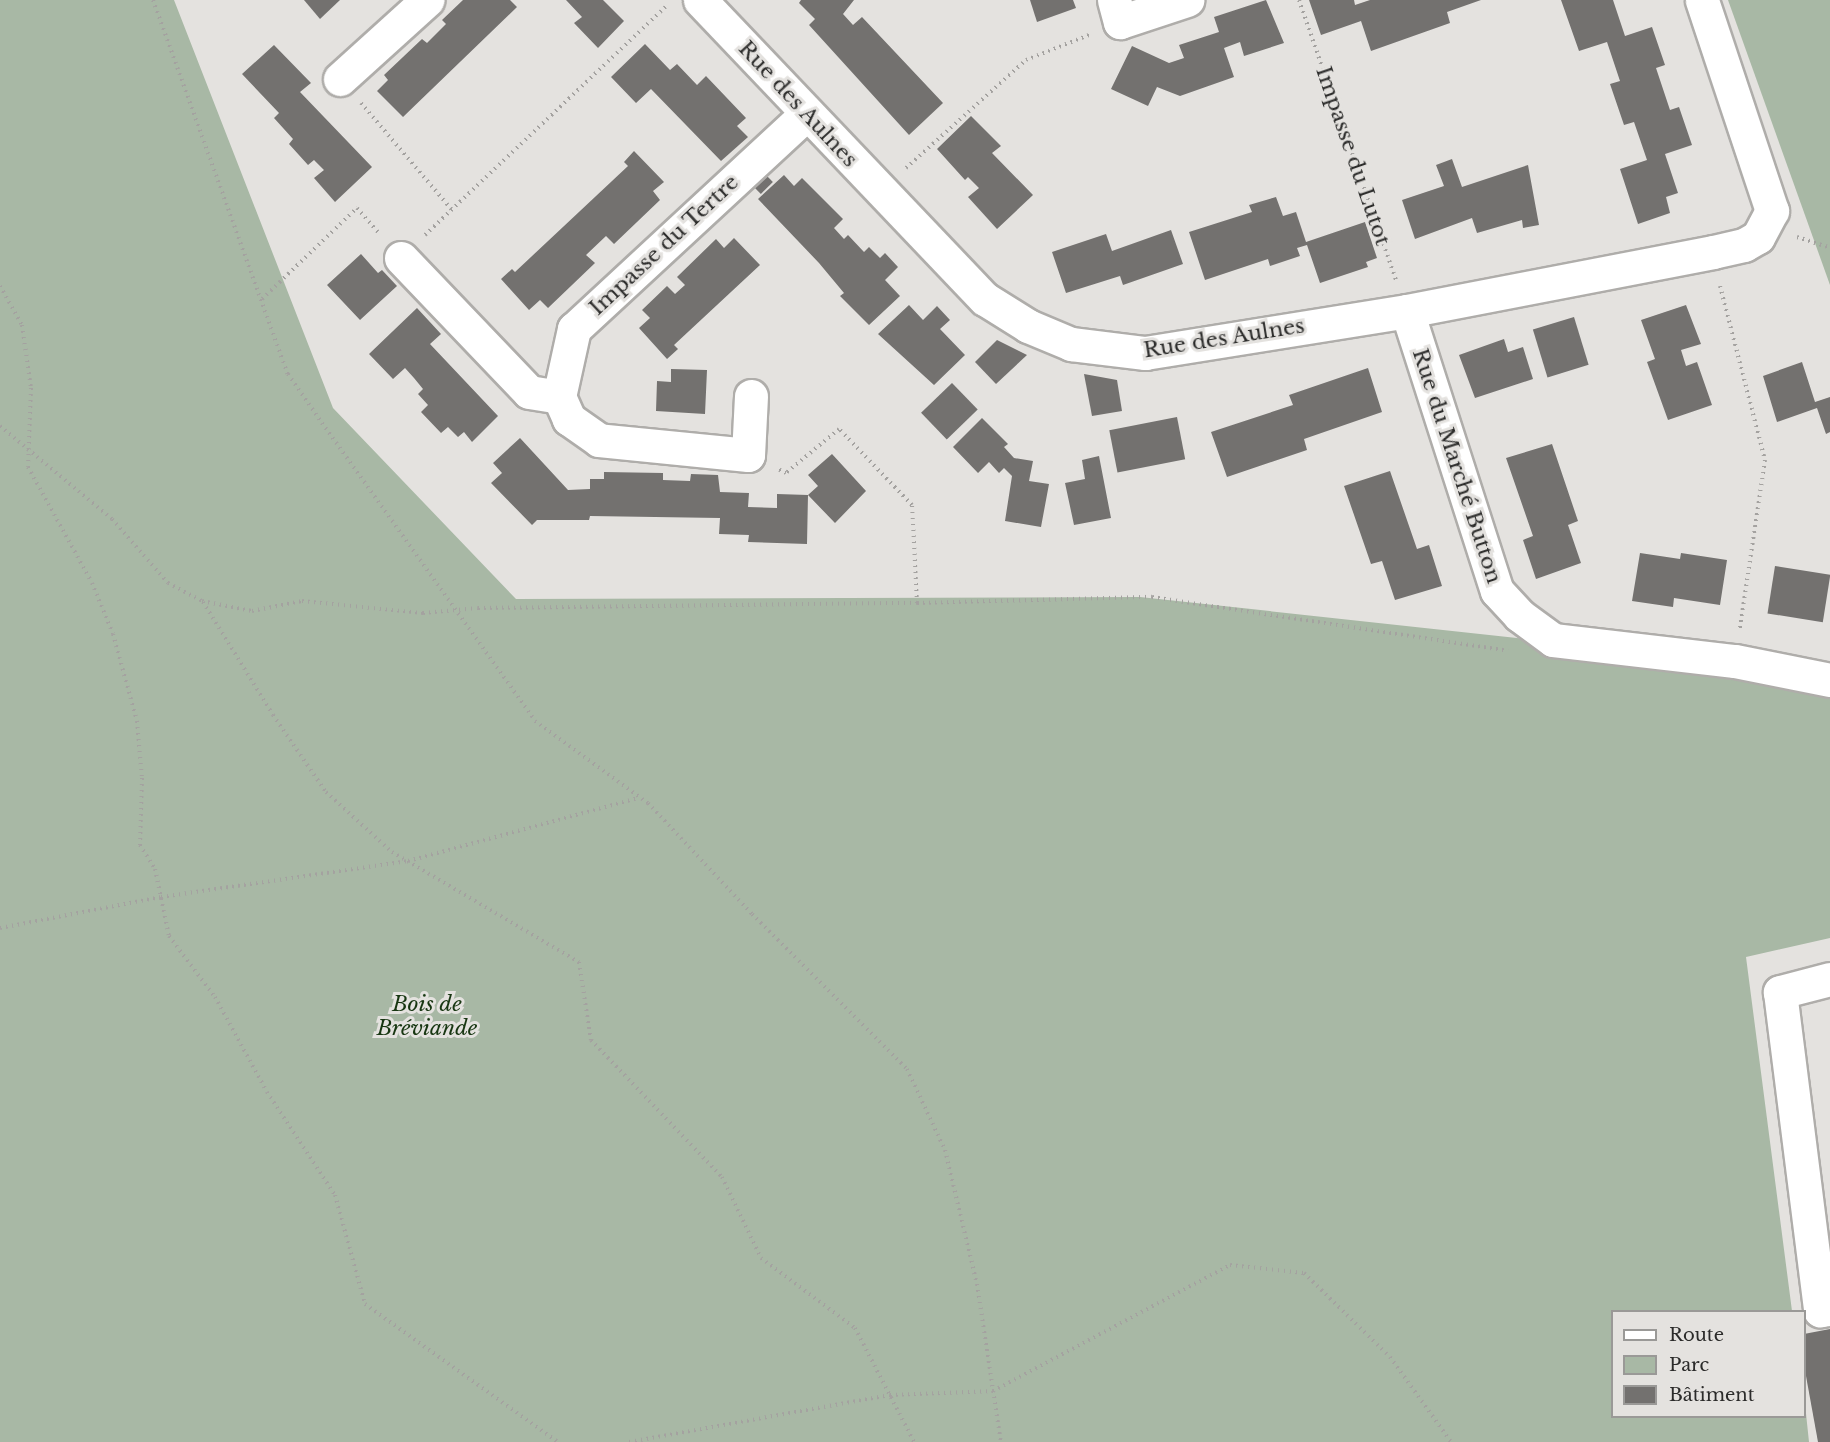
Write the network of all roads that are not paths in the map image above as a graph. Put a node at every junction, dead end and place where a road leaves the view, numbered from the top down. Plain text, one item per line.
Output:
1 (427, 0) edge
2 (700, 0) edge
3 (1702, 0) edge
4 (1175, 2) edge
5 (1117, 11) edge
6 (340, 79) road end
7 (806, 114) junction
8 (401, 258) road end
9 (1407, 311) junction
10 (751, 396) dead end
11 (559, 397) junction
12 (1830, 680) edge
13 (1830, 979) edge
14 (1830, 1309) edge

1 - 6 street
2 - 7 street, Rue des Aulnes
3 - 9 street, Rue des Aulnes
4 - 5 street
7 - 9 street, Rue des Aulnes
7 - 11 street, Impasse du Tertre
8 - 11 street
9 - 12 street, Rue du Marché Button
10 - 11 street
13 - 14 street

